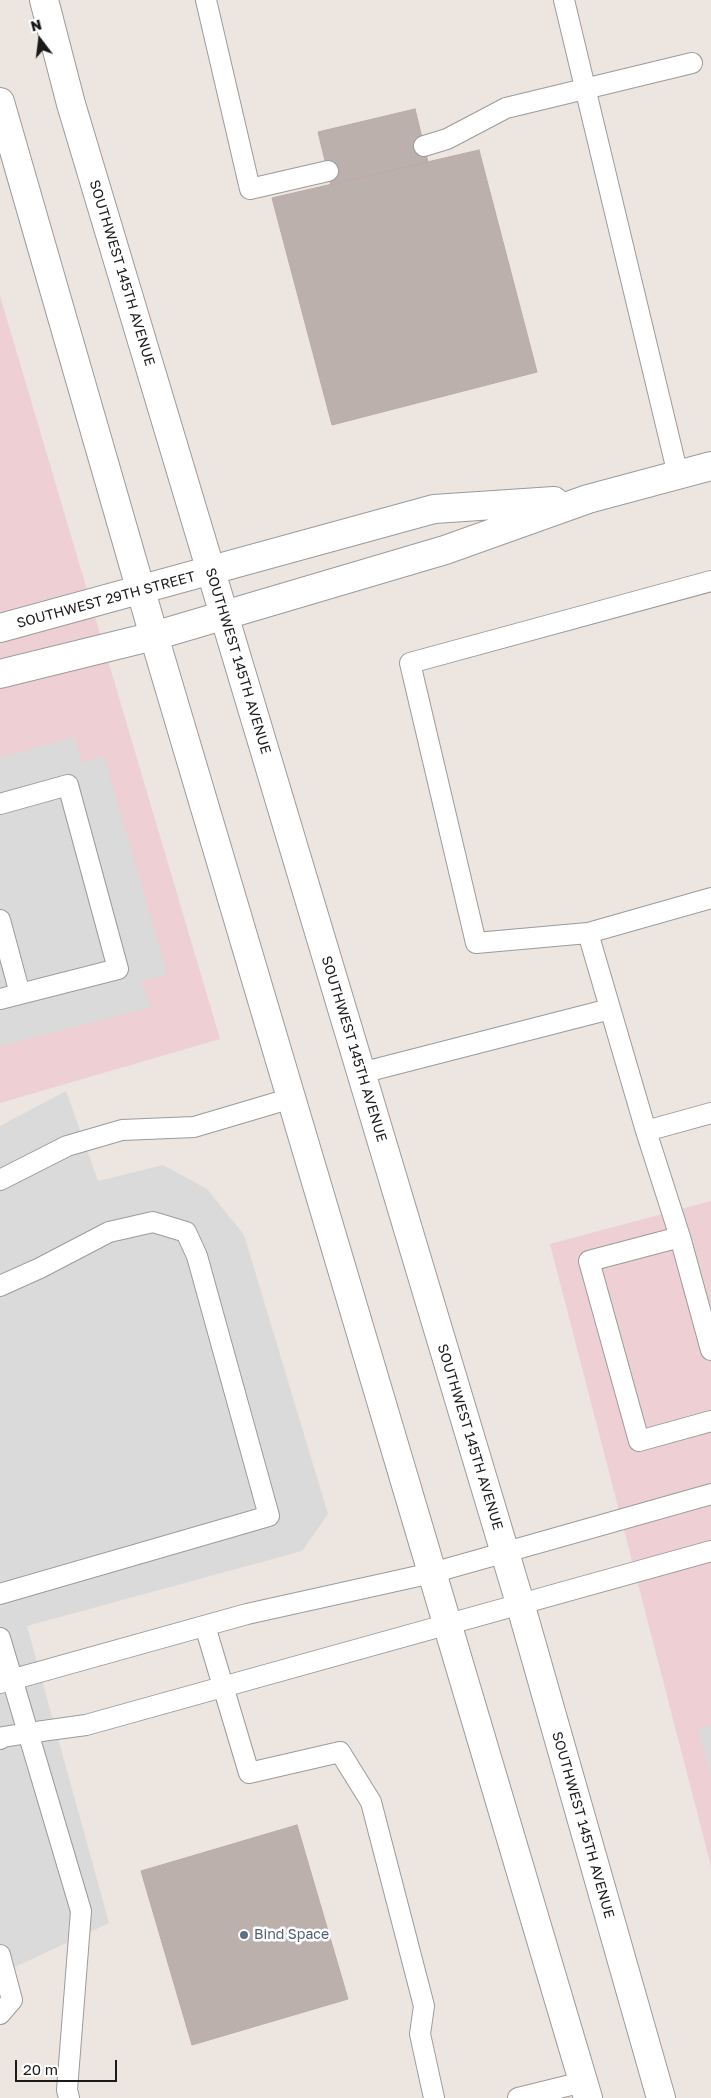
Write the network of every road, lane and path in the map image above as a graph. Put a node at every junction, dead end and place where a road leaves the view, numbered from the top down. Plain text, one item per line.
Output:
1 (44, 0) edge
2 (206, 0) edge
3 (564, 0) edge
4 (692, 63) dead end
5 (585, 89) junction
6 (0, 102) edge
7 (424, 146) dead end
8 (328, 171) dead end
9 (711, 466) edge
10 (678, 475) junction
11 (588, 499) junction
12 (211, 571) junction
13 (711, 581) edge
14 (141, 590) junction
15 (225, 615) junction
16 (0, 628) edge
17 (154, 636) junction
18 (0, 674) edge
19 (0, 804) edge
20 (711, 898) edge
21 (0, 920) edge
22 (588, 933) junction
23 (20, 994) junction
24 (0, 999) edge
25 (610, 1009) junction
26 (361, 1073) junction
27 (292, 1098) junction
28 (711, 1113) edge
29 (646, 1131) junction
30 (0, 1180) edge
31 (680, 1237) junction
32 (0, 1286) edge
33 (711, 1350) edge
34 (711, 1421) edge
35 (711, 1494) edge
36 (711, 1551) edge
37 (504, 1552) junction
38 (432, 1573) junction
39 (0, 1594) edge
40 (520, 1603) junction
41 (447, 1624) junction
42 (205, 1626) junction
43 (0, 1638) edge
44 (6, 1681) edge
45 (223, 1687) junction
46 (28, 1733) junction
47 (0, 1739) edge
48 (0, 1955) edge
49 (0, 2014) edge
50 (586, 2090) edge
51 (69, 2098) edge
52 (434, 2098) edge
53 (518, 2098) edge
54 (662, 2098) edge

1 - 12 street, SOUTHWEST 145TH AVENUE
2 - 8 lane
3 - 5 lane
4 - 5 lane
5 - 7 lane
5 - 10 lane
6 - 14 street
9 - 10 street
10 - 11 street
11 - 12 street, SOUTHWEST 29TH STREET
11 - 15 street
12 - 14 street, SOUTHWEST 29TH STREET
12 - 15 street, SOUTHWEST 145TH AVENUE
13 - 22 lane
14 - 16 street, SOUTHWEST 29TH STREET
14 - 17 street
15 - 17 street
15 - 26 street, SOUTHWEST 145TH AVENUE
17 - 18 street
17 - 27 street
19 - 23 lane
20 - 22 lane
21 - 23 lane
22 - 25 lane
23 - 24 lane
25 - 26 lane
25 - 29 lane
26 - 37 street, SOUTHWEST 145TH AVENUE
27 - 30 lane
27 - 38 street
28 - 29 lane
29 - 31 lane
31 - 33 lane
31 - 34 lane
32 - 39 lane
35 - 37 lane
36 - 40 lane
37 - 38 lane
37 - 40 street, SOUTHWEST 145TH AVENUE
38 - 41 street
38 - 42 lane
40 - 41 lane
40 - 54 street, SOUTHWEST 145TH AVENUE
41 - 45 lane
41 - 50 street
42 - 44 lane
42 - 45 lane
43 - 44 lane
44 - 46 lane
45 - 46 lane
45 - 52 lane
46 - 47 lane
46 - 51 lane
48 - 49 lane
50 - 53 lane

